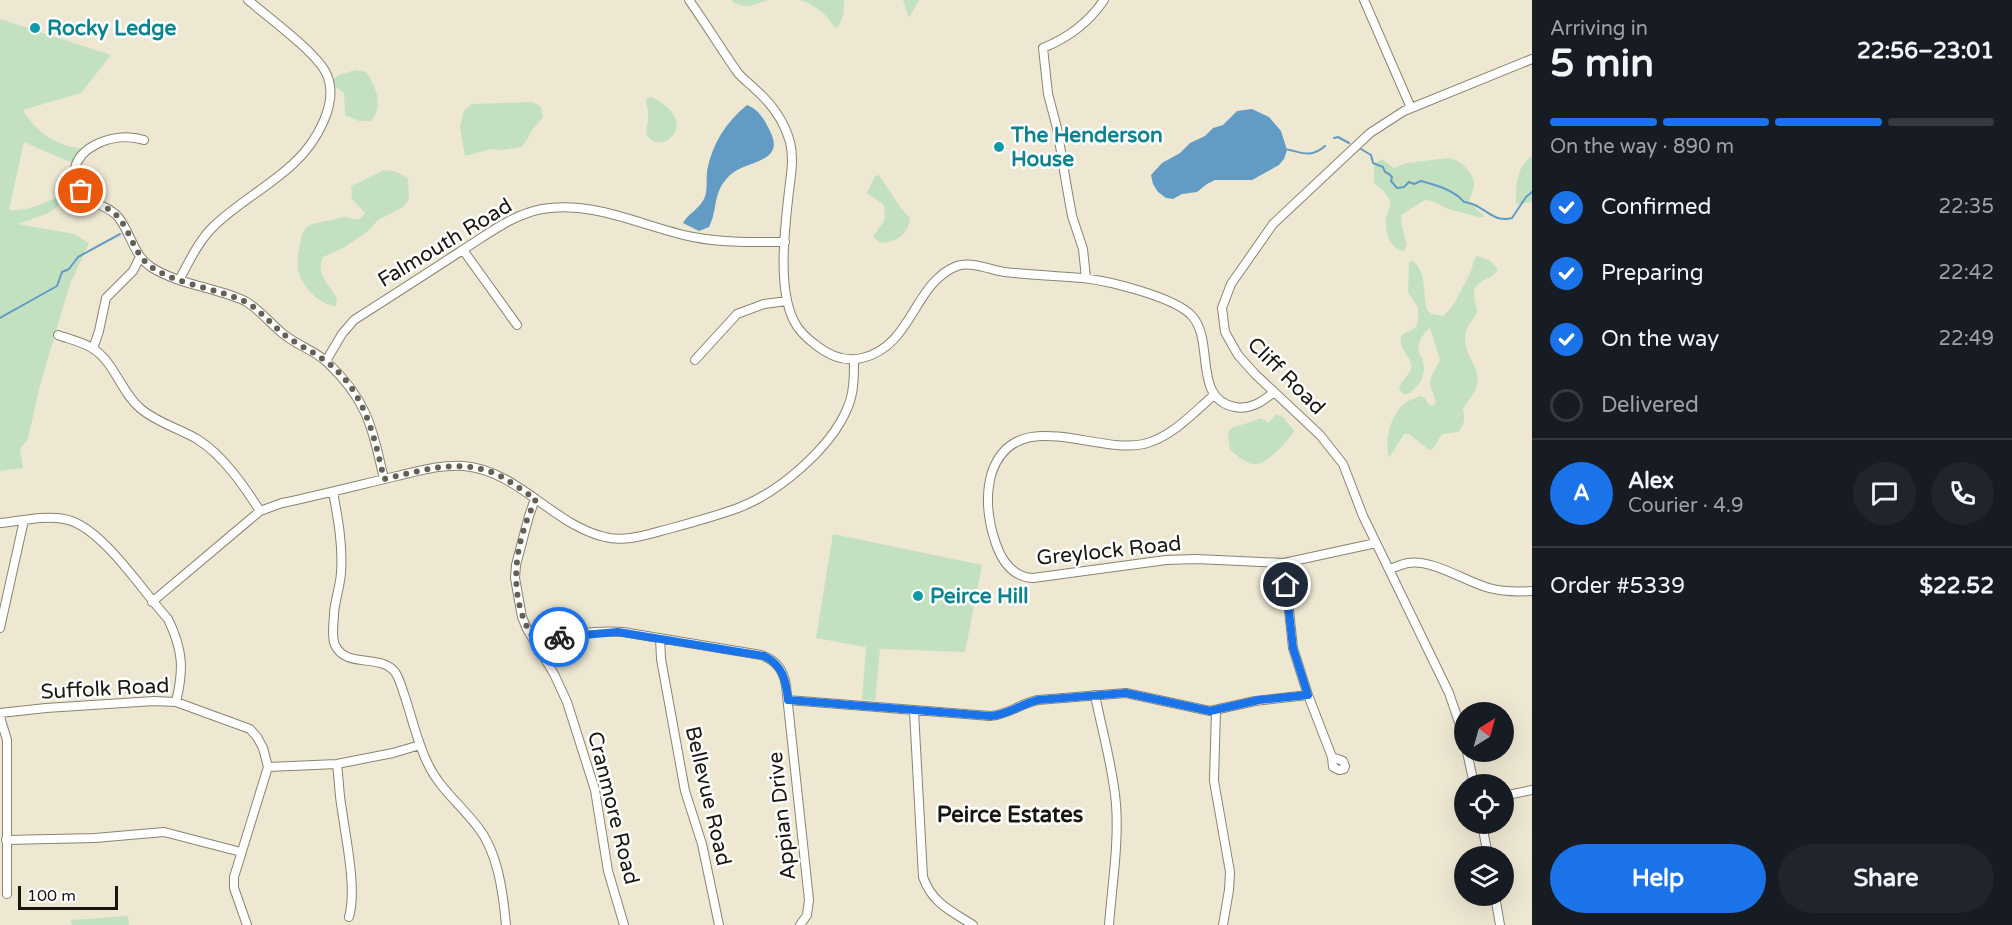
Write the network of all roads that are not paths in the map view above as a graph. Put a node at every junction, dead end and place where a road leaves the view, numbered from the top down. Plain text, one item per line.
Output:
1 (248, 0) edge
2 (689, 0) edge
3 (1104, 0) edge
4 (1364, 0) edge
5 (1532, 59) edge
6 (1411, 108) junction
7 (144, 140) dead end
8 (785, 242) junction
9 (463, 250) junction
10 (140, 257) junction
11 (1086, 278) junction
12 (179, 280) junction
13 (787, 301) junction
14 (518, 325) dead end
15 (58, 335) dead end
16 (93, 349) junction
17 (695, 360) dead end
18 (854, 360) junction
19 (326, 361) junction
20 (1274, 392) junction
21 (1214, 395) junction
22 (384, 479) junction
23 (333, 492) junction
24 (536, 499) junction
25 (260, 511) junction
26 (24, 520) junction
27 (0, 523) edge
28 (1376, 543) junction
29 (1284, 563) junction
30 (1390, 569) junction
31 (1532, 591) edge
32 (152, 602) junction
33 (0, 628) edge
34 (660, 638) junction
35 (537, 644) junction
36 (1095, 694) junction
37 (1308, 695) junction
38 (788, 700) junction
39 (176, 702) junction
40 (1454, 708) edge
41 (1216, 710) junction
42 (914, 711) junction
43 (0, 715) edge
44 (420, 745) junction
45 (1332, 757) dead end
46 (337, 764) junction
47 (268, 767) junction
48 (1532, 790) edge
49 (1514, 794) edge
50 (6, 840) junction
51 (241, 852) junction
52 (7, 894) dead end
53 (1497, 906) edge
54 (349, 917) dead end
55 (247, 925) edge
56 (506, 925) edge
57 (624, 925) edge
58 (719, 925) edge
59 (800, 925) edge
60 (973, 925) edge
61 (1109, 925) edge
62 (1223, 925) edge
63 (1500, 925) edge

1 - 12 street
2 - 8 street
3 - 11 street
4 - 6 street
5 - 6 street, Cliff Road
6 - 20 street, Cliff Road
7 - 10 street
8 - 9 street, Falmouth Road
8 - 13 street
9 - 14 street
9 - 19 street, Falmouth Road
10 - 12 street
10 - 16 street
11 - 18 street
11 - 21 street
12 - 19 street
13 - 17 street
13 - 18 street
15 - 16 street
16 - 25 street
18 - 24 street
19 - 22 street
20 - 21 street
20 - 28 street, Cliff Road
21 - 29 street, Greylock Road
22 - 23 street
22 - 24 street
23 - 25 street
23 - 44 street
24 - 35 street, Cranmore Road
25 - 32 street
26 - 27 street
26 - 32 street
26 - 33 street
28 - 29 street, Greylock Road
28 - 30 street, Cliff Road
29 - 37 street
30 - 31 street
30 - 40 street, Cliff Road
32 - 39 street
34 - 35 street, Appian Drive
34 - 38 street, Appian Drive
34 - 58 street, Bellevue Road
35 - 57 street, Cranmore Road
36 - 41 street
36 - 42 street
36 - 61 street
37 - 41 street
37 - 45 street
38 - 42 street
38 - 59 street, Appian Drive
39 - 43 street, Suffolk Road
39 - 47 street, Suffolk Road
41 - 62 street
42 - 60 street
43 - 50 street
44 - 46 street
44 - 56 street
46 - 47 street
46 - 54 street
47 - 51 street
48 - 49 street
50 - 51 street
50 - 52 street
51 - 55 street
53 - 63 street

